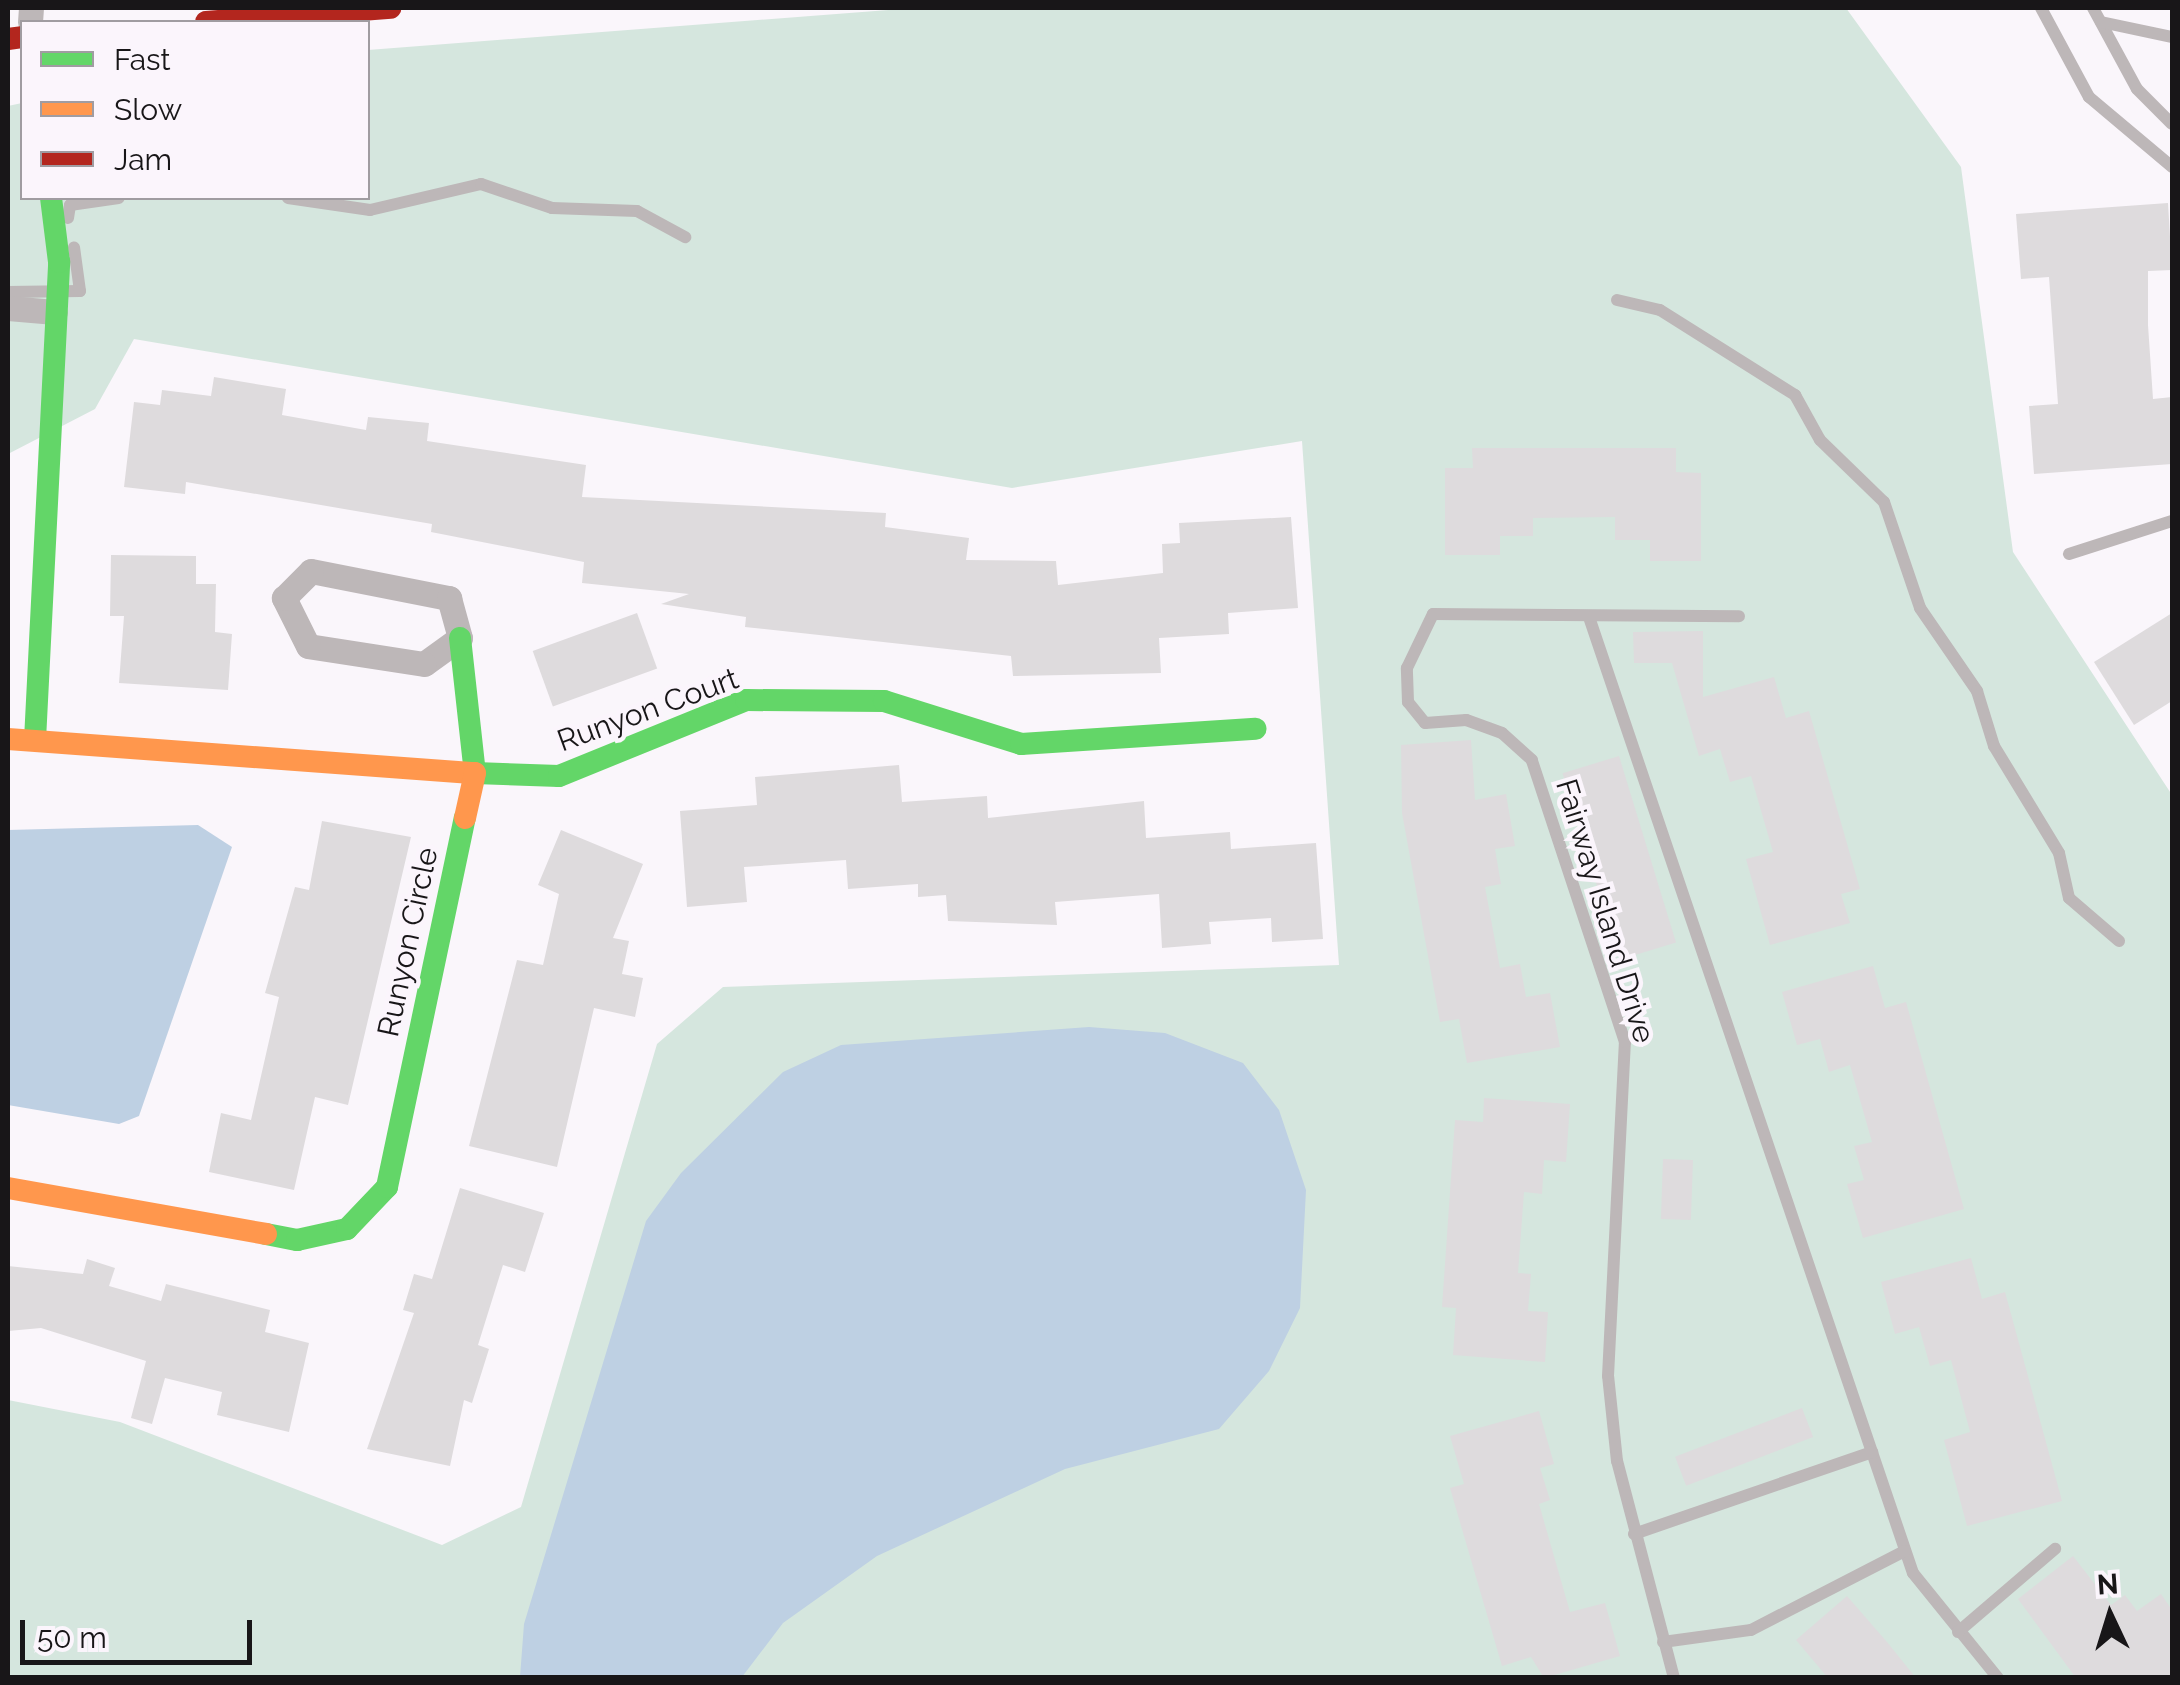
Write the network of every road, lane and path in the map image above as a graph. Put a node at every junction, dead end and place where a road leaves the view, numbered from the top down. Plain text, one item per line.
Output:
1 (390, 8) edge
2 (2041, 8) edge
3 (2094, 8) edge
4 (232, 20) edge
5 (2101, 22) junction
6 (2172, 38) edge
7 (2172, 124) edge
8 (2172, 167) edge
9 (51, 200) edge
10 (108, 200) edge
11 (302, 200) edge
12 (684, 237) dead end
13 (8, 292) edge
14 (1617, 300) dead end
15 (56, 303) junction
16 (8, 308) edge
17 (2172, 521) edge
18 (2069, 554) dead end
19 (1739, 616) dead end
20 (1590, 620) junction
21 (460, 638) junction
22 (1256, 729) dead end
23 (8, 739) edge
24 (35, 740) junction
25 (474, 773) junction
26 (2119, 941) dead end
27 (8, 1188) edge
28 (1872, 1452) junction
29 (1634, 1534) junction
30 (2055, 1549) dead end
31 (1906, 1551) junction
32 (1958, 1632) junction
33 (1663, 1642) junction
34 (1674, 1678) edge
35 (1998, 1678) edge

1 - 4 street
2 - 8 lane
3 - 5 lane
5 - 6 lane
5 - 7 lane
9 - 15 street
10 - 15 lane
11 - 12 lane
13 - 15 lane
14 - 26 lane
15 - 16 street
15 - 24 street
17 - 18 lane
19 - 20 lane, Fairway Island Drive
20 - 28 lane
20 - 29 lane, Fairway Island Drive
21 - 21 street
21 - 25 street, Runyon Circle
22 - 25 street, Runyon Court
23 - 24 street
24 - 25 street
25 - 27 street, Runyon Circle
28 - 29 lane
28 - 31 lane
29 - 33 lane, Fairway Island Drive
30 - 32 lane
31 - 32 lane
31 - 33 lane
32 - 35 lane
33 - 34 lane, Fairway Island Drive

